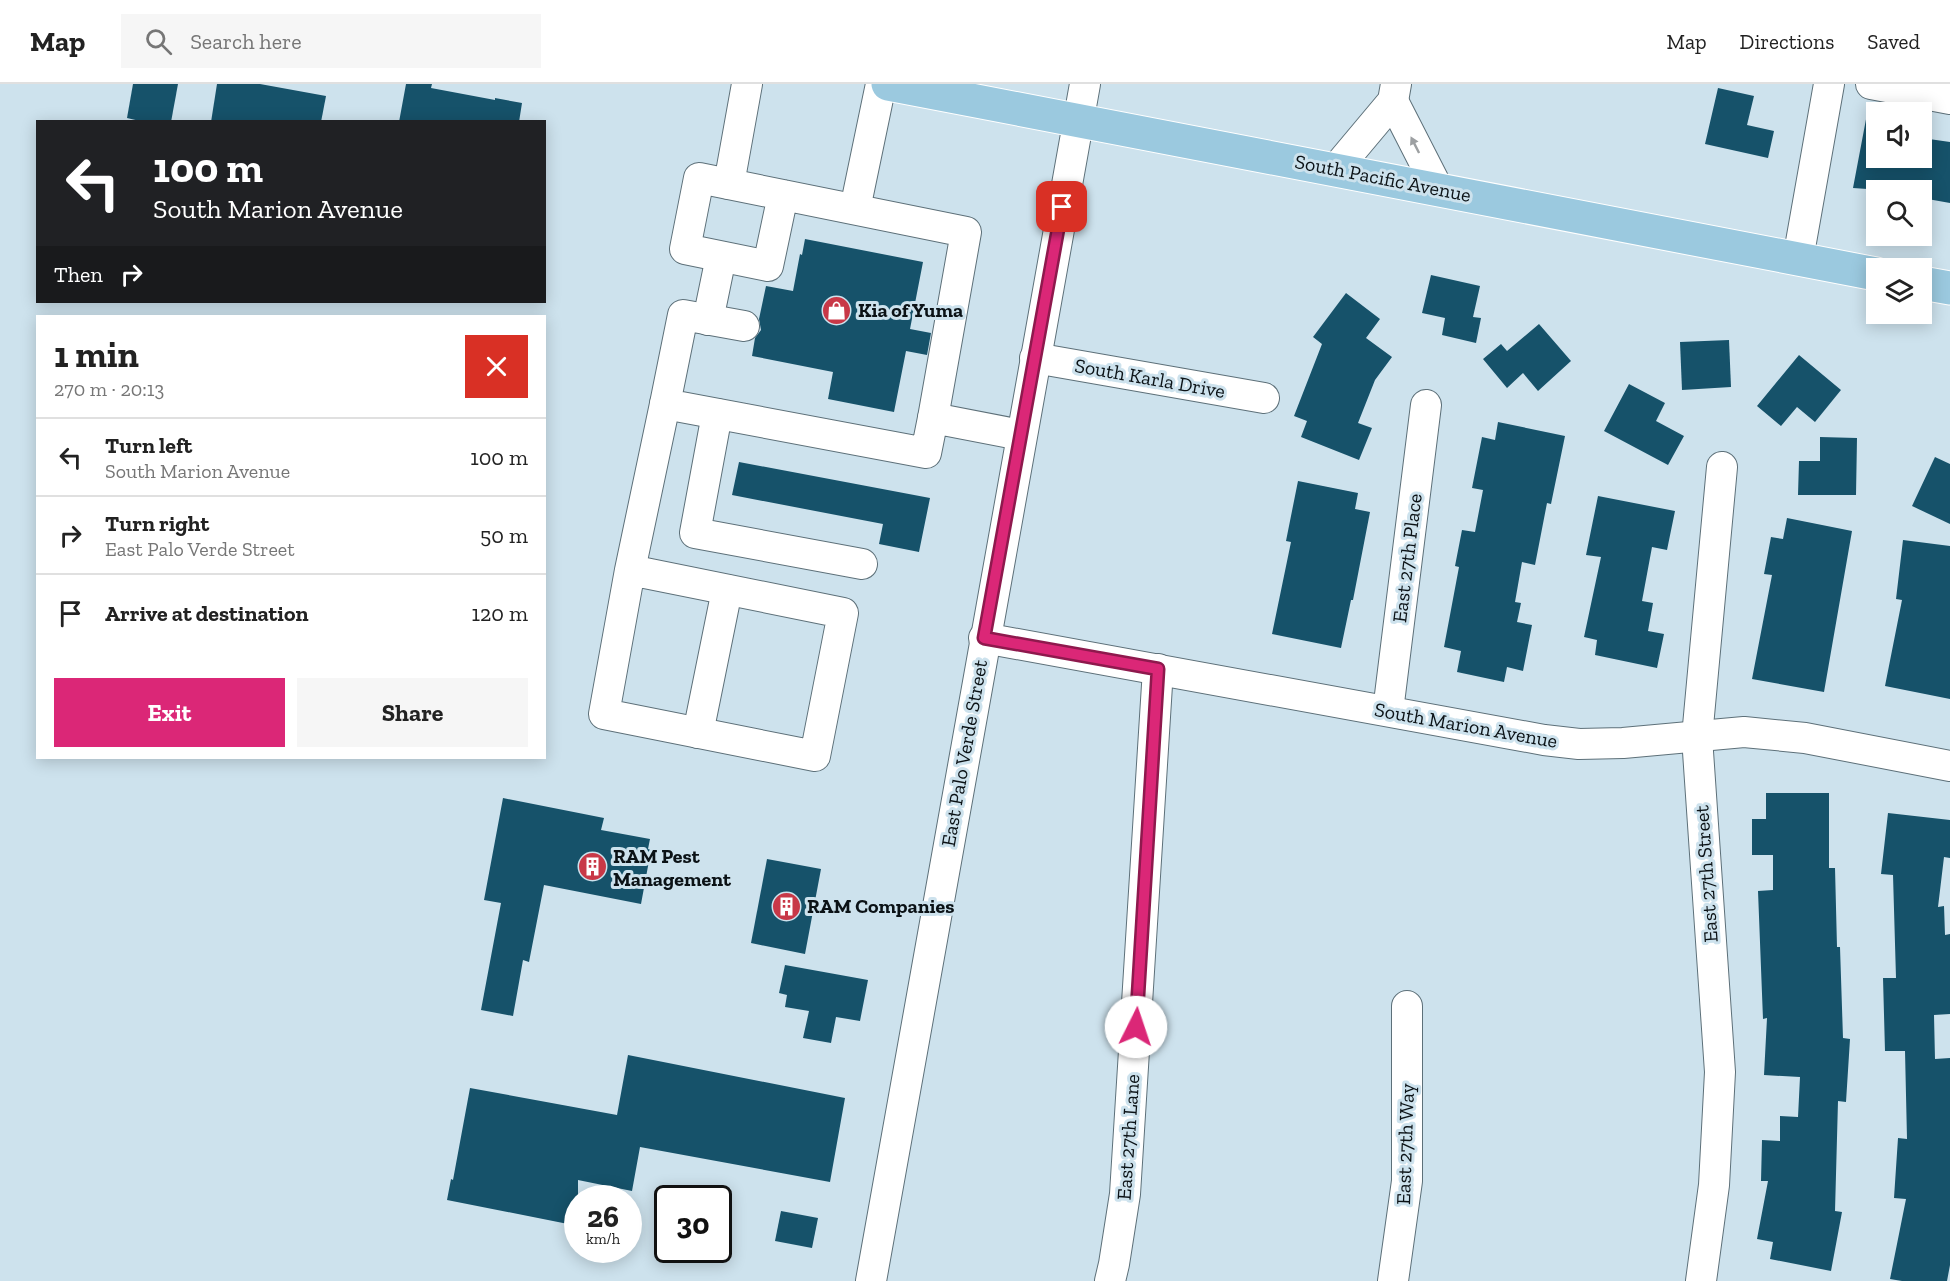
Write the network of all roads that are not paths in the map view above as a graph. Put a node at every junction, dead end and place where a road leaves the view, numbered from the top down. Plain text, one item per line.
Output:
1 (747, 84) edge
2 (881, 84) edge
3 (888, 84) edge
4 (1085, 84) edge
5 (1829, 84) edge
6 (1871, 84) edge
7 (1395, 92) edge
8 (1950, 99) edge
9 (1078, 120) junction
10 (1336, 169) junction
11 (729, 184) junction
12 (1438, 189) junction
13 (783, 195) junction
14 (855, 209) junction
15 (721, 257) junction
16 (1798, 259) junction
17 (1866, 272) edge
18 (1932, 285) edge
19 (1950, 288) edge
20 (708, 320) junction
21 (744, 326) dead end
22 (1035, 358) junction
23 (1264, 398) dead end
24 (666, 404) junction
25 (1426, 405) dead end
26 (717, 414) junction
27 (933, 418) junction
28 (1021, 435) junction
29 (1722, 467) dead end
30 (862, 564) dead end
31 (630, 570) junction
32 (727, 590) junction
33 (984, 638) junction
34 (1158, 669) junction
35 (1388, 711) junction
36 (698, 733) junction
37 (1697, 737) junction
38 (1950, 766) edge
39 (1407, 1006) dead end
40 (871, 1281) edge
41 (1110, 1281) edge
42 (1393, 1281) edge
43 (1701, 1281) edge

1 - 11 street
2 - 14 street
3 - 9 main road, South Pacific Avenue
4 - 9 street, East Palo Verde Street
5 - 16 street
6 - 8 street
7 - 10 street
12 -> 7 street
9 - 10 main road, South Pacific Avenue
9 - 22 street, East Palo Verde Street
10 - 12 main road, South Pacific Avenue
11 - 13 street
11 - 15 street
12 - 16 main road, South Pacific Avenue
13 - 14 street
13 - 15 street
14 - 27 street
15 - 20 street
16 - 17 main road, South Pacific Avenue
18 - 19 main road
20 - 21 street
20 - 24 street
22 - 23 street, South Karla Drive
22 - 28 street, East Palo Verde Street
24 - 26 street
24 - 31 street
25 - 35 street, East 27th Place
26 - 27 street
26 - 30 street
27 - 28 street
28 - 33 street, East Palo Verde Street
29 - 37 street, East 27th Street
31 - 32 street
31 - 36 street
32 - 36 street
32 - 36 street
33 - 34 street, South Marion Avenue
33 - 40 street, East Palo Verde Street
34 - 35 street, South Marion Avenue
34 - 41 street, East 27th Lane
35 - 37 street, South Marion Avenue
37 - 38 street, South Marion Avenue
37 - 43 street, East 27th Street
39 - 42 street, East 27th Way

